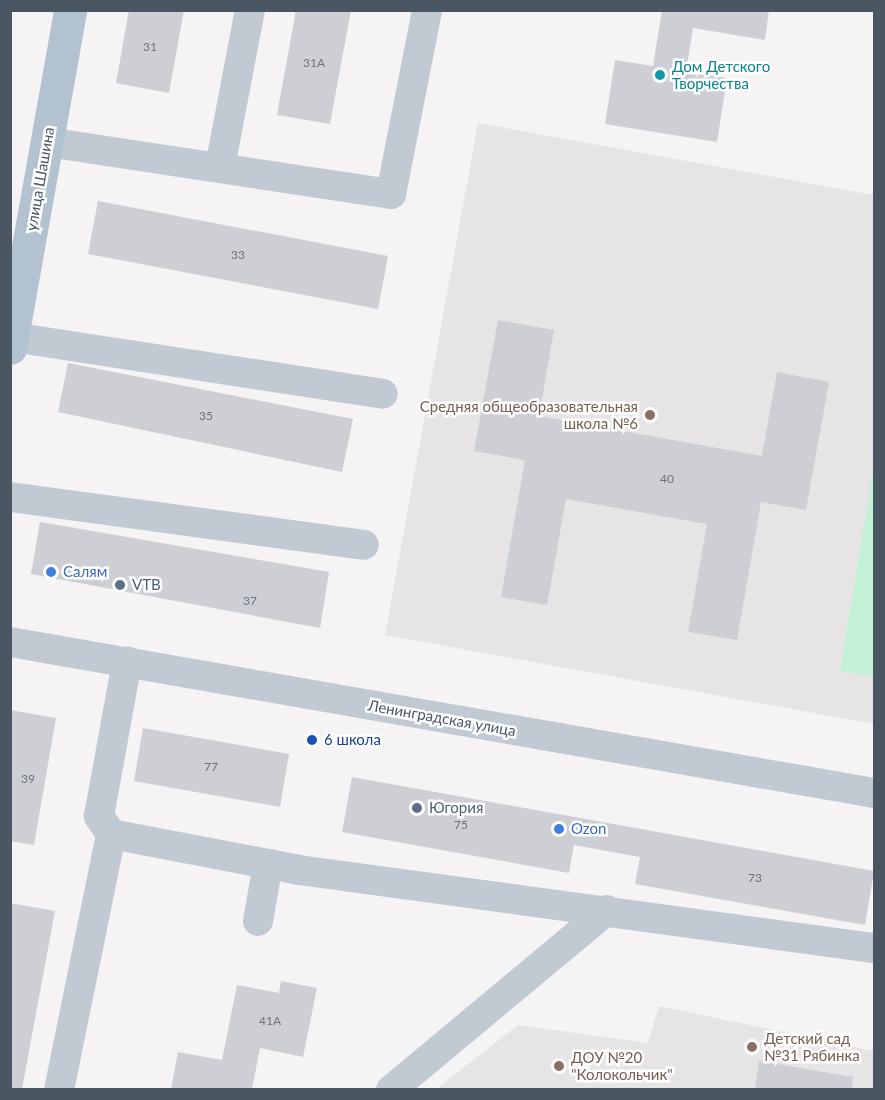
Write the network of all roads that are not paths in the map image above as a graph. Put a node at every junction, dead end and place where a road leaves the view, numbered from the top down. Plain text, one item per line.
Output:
1 (70, 10) edge
2 (250, 10) edge
3 (427, 10) edge
4 (47, 142) junction
5 (220, 166) junction
6 (17, 270) edge
7 (11, 342) edge
8 (383, 394) dead end
9 (10, 497) edge
10 (364, 545) dead end
11 (10, 642) edge
12 (128, 662) junction
13 (874, 793) edge
14 (111, 834) junction
15 (268, 864) junction
16 (607, 910) junction
17 (258, 921) dead end
18 (874, 948) edge
19 (59, 1089) edge
20 (391, 1089) edge

1 - 4 main road, улица Шашина
2 - 5 street
3 - 5 street
4 - 5 street
4 - 6 main road, улица Шашина
6 - 7 main road, улица Шашина
7 - 8 street
9 - 10 street
11 - 12 street, Ленинградская улица
12 - 13 street, Ленинградская улица
12 - 14 street
14 - 15 street
14 - 19 street
15 - 16 street
15 - 17 street
16 - 18 street
16 - 20 street

